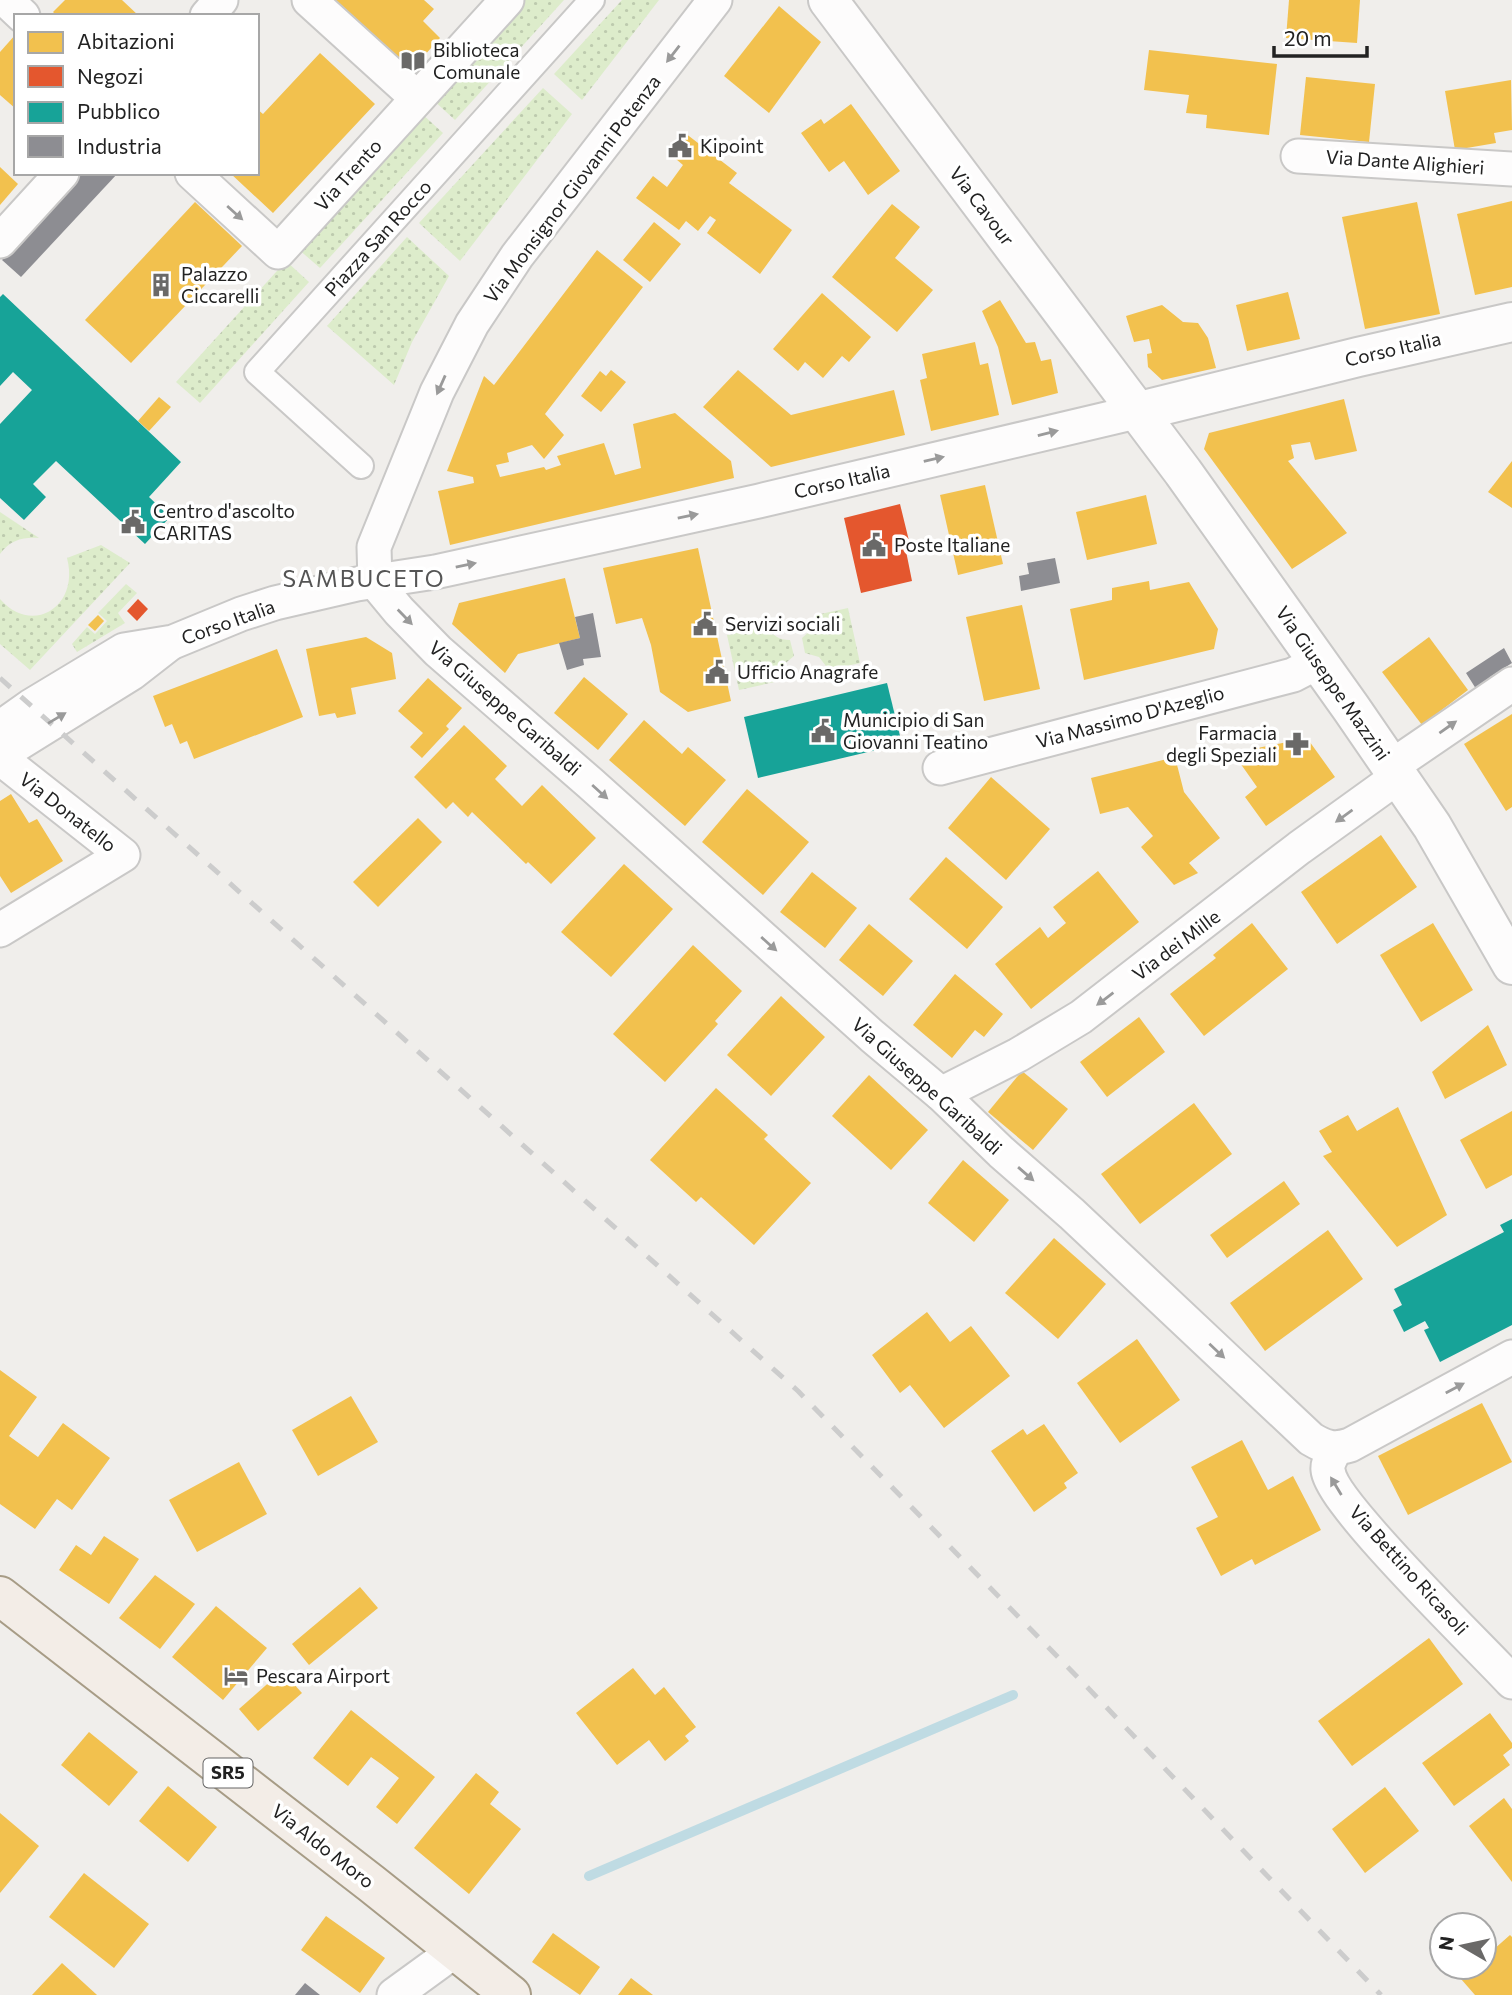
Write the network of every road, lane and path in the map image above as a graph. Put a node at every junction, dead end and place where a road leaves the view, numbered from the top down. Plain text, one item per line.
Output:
1 (221, 0) edge
2 (309, 0) edge
3 (507, 0) edge
4 (592, 0) edge
5 (715, 0) edge
6 (828, 0) edge
7 (209, 14) edge
8 (417, 98) junction
9 (1298, 156) dead end
10 (1512, 169) edge
11 (60, 175) edge
12 (194, 175) edge
13 (0, 240) edge
14 (1512, 322) edge
15 (1136, 412) junction
16 (360, 466) dead end
17 (375, 582) junction
18 (173, 642) junction
19 (1318, 662) junction
20 (1512, 684) edge
21 (0, 728) edge
22 (0, 757) edge
23 (940, 768) dead end
24 (1396, 771) junction
25 (0, 930) edge
26 (1512, 964) edge
27 (941, 1094) junction
28 (1512, 1357) edge
29 (1335, 1450) junction
30 (0, 1596) edge
31 (1512, 1682) edge
32 (456, 1950) junction
33 (394, 1995) edge
34 (511, 1995) edge

1 - 7 street
2 - 8 street
3 - 8 street, Via Trento
4 - 16 street, Piazza San Rocco
5 -> 17 street, Via Monsignor Giovanni Potenza
6 - 15 street, Via Cavour
12 -> 8 street, Via Trento
9 - 10 street, Via Dante Alighieri
11 - 13 street
14 - 15 street, Corso Italia
17 -> 15 street, Corso Italia
15 - 19 street, Via Giuseppe Mazzini
17 - 18 street, Corso Italia
17 -> 27 street, Via Giuseppe Garibaldi
18 - 21 street, Corso Italia
22 -> 18 street, Corso Italia
19 - 23 street, Via Massimo D'Azeglio
19 - 24 street, Via Giuseppe Mazzini
24 -> 20 street, Via dei Mille
22 - 25 street, Via Donatello
24 - 26 street, Via Giuseppe Mazzini
24 -> 27 street, Via dei Mille
27 -> 29 street, Via Giuseppe Garibaldi
29 -> 28 street
31 -> 29 street, Via Bettino Ricasoli
30 - 32 main road, Via Aldo Moro / SR5
32 - 33 street
32 - 34 main road, Via Aldo Moro / SR5

